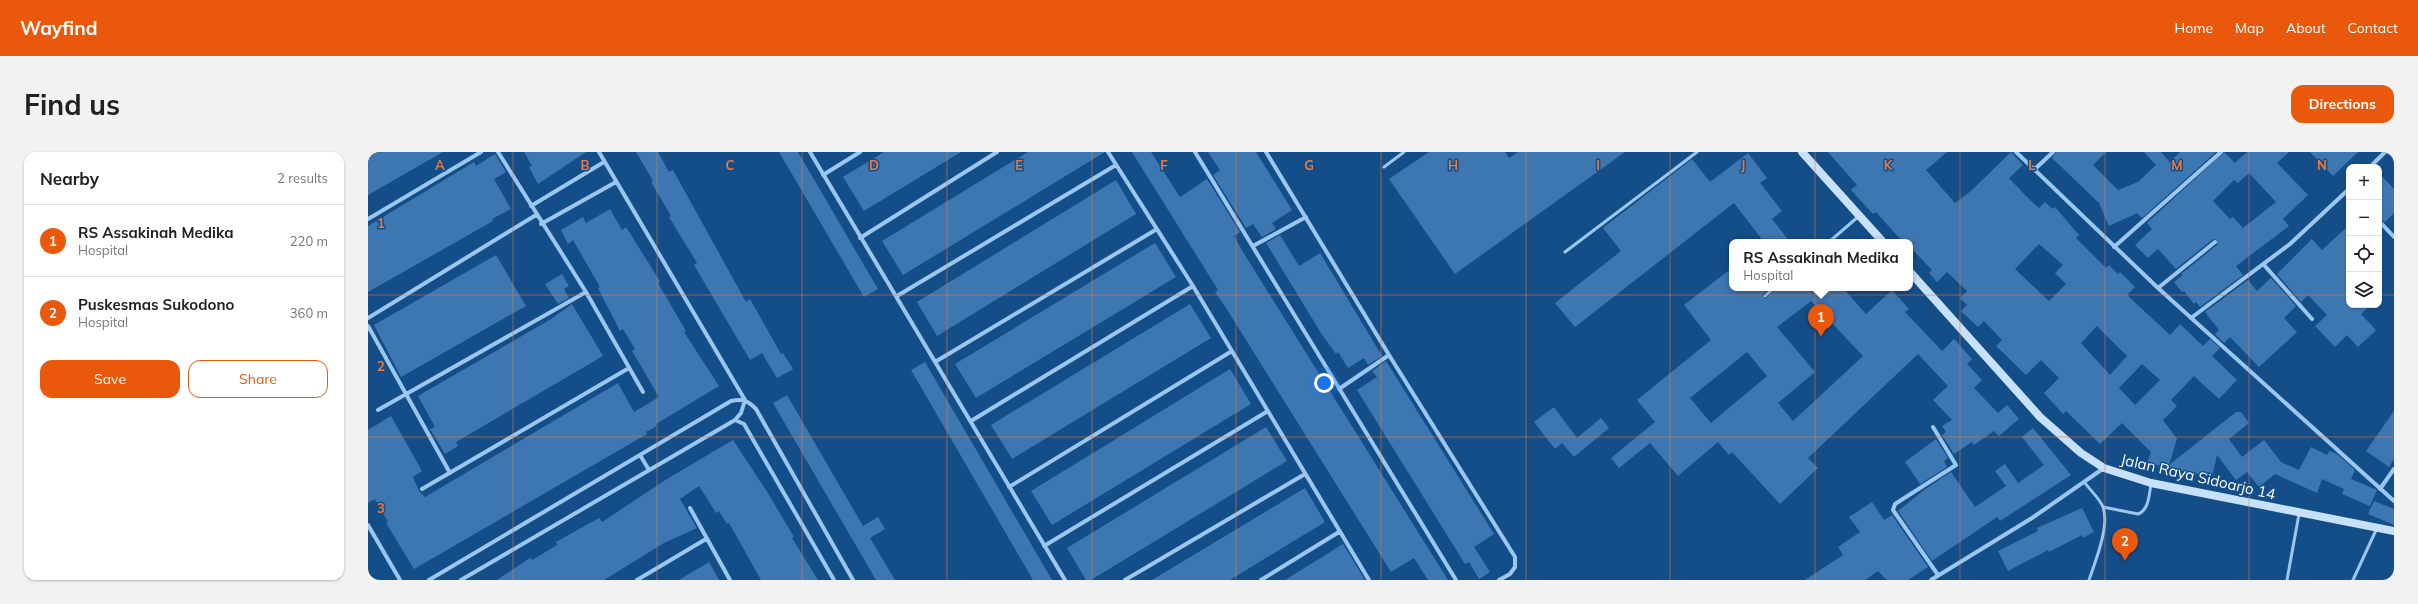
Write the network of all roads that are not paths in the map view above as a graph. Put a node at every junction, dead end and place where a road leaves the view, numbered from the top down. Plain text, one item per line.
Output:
1 (481, 152) edge
2 (498, 152) edge
3 (599, 152) edge
4 (810, 152) edge
5 (860, 152) edge
6 (997, 152) edge
7 (1108, 152) edge
8 (1195, 152) edge
9 (1266, 152) edge
10 (1404, 152) edge
11 (1697, 152) edge
12 (1802, 152) edge
13 (2016, 152) edge
14 (2053, 152) edge
15 (2221, 152) edge
16 (2385, 152) edge
17 (604, 162) junction
18 (2373, 164) edge
19 (1116, 165) junction
20 (1384, 167) dead end
21 (2035, 169) junction
22 (823, 175) junction
23 (616, 182) junction
24 (2346, 192) edge
25 (531, 206) junction
26 (536, 215) junction
27 (1859, 216) junction
28 (1306, 217) junction
29 (368, 219) edge
30 (541, 224) junction
31 (2382, 224) edge
32 (1157, 230) junction
33 (2394, 237) edge
34 (860, 238) junction
35 (1832, 239) edge
36 (1880, 239) edge
37 (2215, 242) dead end
38 (1253, 246) junction
39 (2114, 247) junction
40 (1565, 252) dead end
41 (2264, 265) junction
42 (1913, 275) edge
43 (1193, 286) junction
44 (2158, 288) junction
45 (1771, 291) edge
46 (586, 292) junction
47 (897, 296) junction
48 (1765, 296) dead end
49 (368, 318) edge
50 (2191, 318) junction
51 (2312, 319) dead end
52 (368, 326) edge
53 (1232, 351) junction
54 (1389, 355) junction
55 (935, 362) junction
56 (629, 368) junction
57 (1339, 389) junction
58 (643, 392) dead end
59 (406, 395) junction
60 (745, 400) junction
61 (378, 410) dead end
62 (1268, 411) junction
63 (735, 420) junction
64 (971, 421) junction
65 (1933, 427) dead end
66 (640, 455) junction
67 (2104, 468) junction
68 (2394, 469) edge
69 (649, 470) junction
70 (450, 472) junction
71 (1305, 474) junction
72 (2085, 483) junction
73 (2151, 483) junction
74 (1009, 487) junction
75 (422, 489) dead end
76 (2380, 489) junction
77 (2394, 501) edge
78 (2103, 507) junction
79 (690, 508) dead end
80 (2299, 514) junction
81 (368, 525) edge
82 (2378, 528) junction
83 (2394, 531) edge
84 (1339, 532) junction
85 (706, 539) junction
86 (1044, 546) junction
87 (1938, 575) junction
88 (400, 580) edge
89 (429, 580) edge
90 (461, 580) edge
91 (637, 580) edge
92 (730, 580) edge
93 (834, 580) edge
94 (853, 580) edge
95 (1065, 580) edge
96 (1125, 580) edge
97 (1260, 580) edge
98 (1369, 580) edge
99 (1456, 580) edge
100 (1499, 580) edge
101 (1931, 580) edge
102 (2089, 580) edge
103 (2287, 580) edge
104 (2353, 580) edge

1 - 29 street
2 - 25 street
3 - 17 street
4 - 22 street
5 - 22 street
6 - 34 street
7 - 19 street
8 - 38 street
9 - 28 street
10 - 20 lane
11 - 40 lane
12 - 27 main road
13 - 21 street
14 - 21 street
15 - 39 street
16 - 18 street
17 - 23 street
17 - 25 street
19 - 32 street
19 - 47 street
21 - 39 street
22 - 34 street
23 - 30 street
23 - 60 street
24 - 41 street
25 - 26 street
26 - 30 street
26 - 49 street
27 - 35 lane
27 - 36 main road
28 - 38 street
28 - 54 street
30 - 46 street
31 - 33 street
32 - 43 street
32 - 55 street
34 - 47 street
37 - 44 street
38 - 57 street
39 - 44 street
41 - 50 street
41 - 51 street
42 - 67 main road, Jalan Raya Sidoarjo 14
43 - 53 street
43 - 64 street
44 - 50 street
45 - 48 lane
46 - 56 street
46 - 59 street
47 - 55 street
50 - 76 street
52 - 59 street
53 - 62 street
53 - 74 street
54 - 57 street
54 - 100 street
55 - 64 street
56 - 58 street
56 - 70 street
57 - 99 street
59 - 61 street
59 - 70 street
60 - 63 street
60 - 66 street
60 - 94 street
62 - 71 street
62 - 86 street
63 - 69 street
63 - 93 street
64 - 74 street
65 - 87 street
66 - 69 street
66 - 89 street
67 - 72 street
67 - 73 main road, Jalan Raya Sidoarjo 14
68 - 76 street
69 - 90 street
70 - 75 street
71 - 84 street
71 - 96 street
72 - 78 lane
72 - 87 street
73 - 78 lane
73 - 80 main road, Jalan Raya Sidoarjo 14
74 - 86 street
76 - 77 street
78 - 102 lane
79 - 85 street
80 - 82 main road, Jalan Raya Sidoarjo 14
80 - 103 lane
81 - 88 street
82 - 83 main road, Jalan Raya Sidoarjo 14
82 - 104 lane
84 - 97 street
84 - 98 street
85 - 91 street
85 - 92 street
86 - 95 street
87 - 101 street

